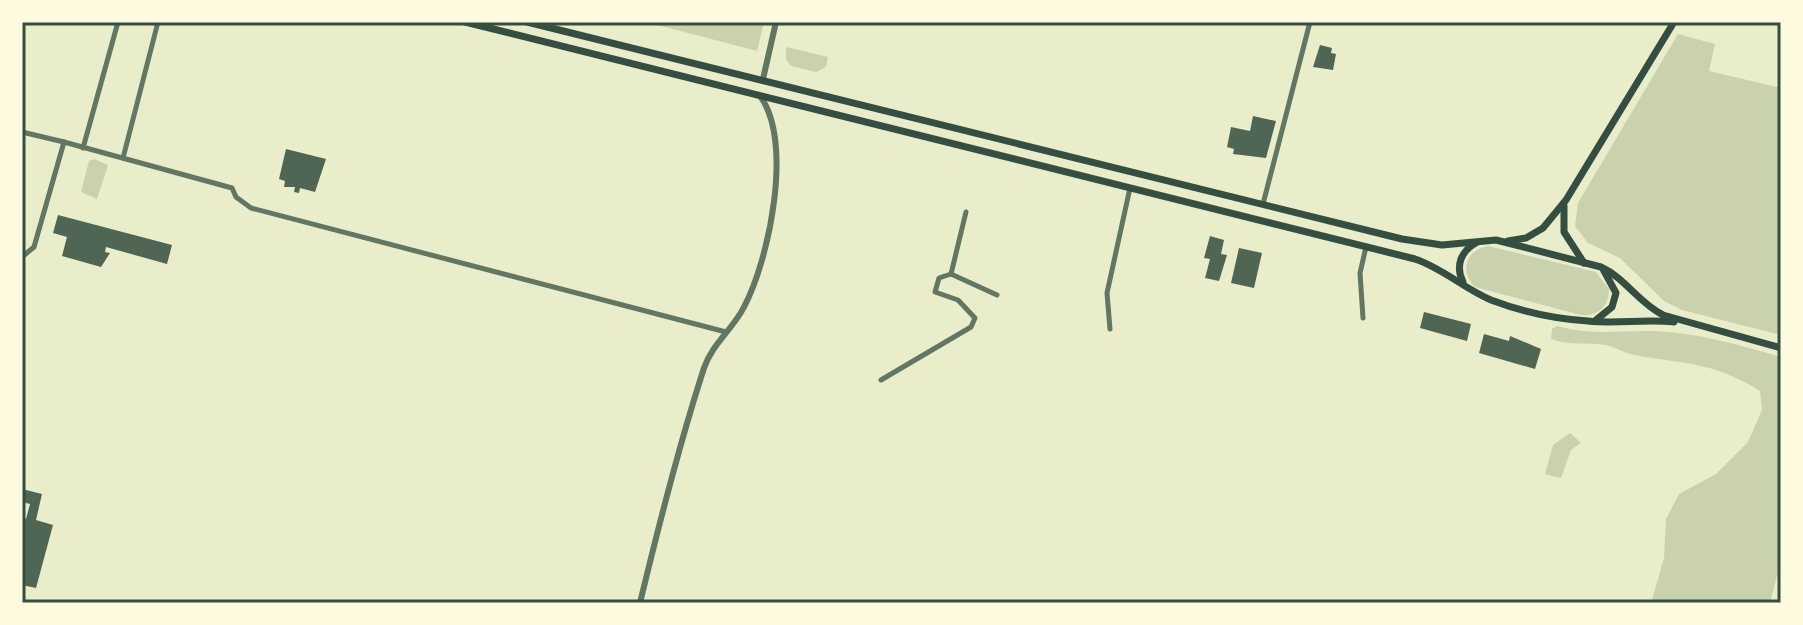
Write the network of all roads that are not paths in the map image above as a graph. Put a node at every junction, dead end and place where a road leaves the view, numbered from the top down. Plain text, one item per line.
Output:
1 (118, 22) edge
2 (158, 22) edge
3 (465, 22) edge
4 (527, 22) edge
5 (776, 22) edge
6 (1310, 22) edge
7 (1674, 22) edge
8 (763, 79) junction
9 (760, 96) junction
10 (22, 132) edge
11 (64, 142) junction
12 (83, 148) junction
13 (123, 158) junction
14 (1130, 187) junction
15 (1566, 200) junction
16 (1263, 204) junction
17 (966, 212) dead end
18 (1482, 241) junction
19 (1502, 241) junction
20 (1366, 246) junction
21 (22, 257) edge
22 (1585, 263) junction
23 (1601, 267) junction
24 (951, 274) junction
25 (1465, 285) junction
26 (997, 295) dead end
27 (1363, 318) dead end
28 (1591, 322) junction
29 (1684, 323) junction
30 (1110, 329) dead end
31 (726, 332) junction
32 (1781, 348) edge
33 (881, 380) dead end
34 (640, 603) edge

1 - 12 street
2 - 13 street
3 - 9 main road
4 - 8 main road
5 - 8 street
6 - 16 street
7 - 15 main road
8 - 9 main road
8 - 16 main road
9 - 14 main road
9 - 31 street
10 - 11 street
11 - 12 street
11 - 21 street
12 - 13 street
13 - 31 street
14 - 20 main road
14 - 30 street
15 - 19 main road
15 - 22 main road
16 - 18 main road
17 - 24 street
18 - 19 main road
18 - 25 main road
19 - 22 main road
20 - 25 main road
20 - 27 street
22 - 23 main road
23 - 28 main road
23 - 29 main road
24 - 26 street
24 - 33 street
25 - 28 main road
28 - 29 main road
29 - 32 main road
31 - 34 street

